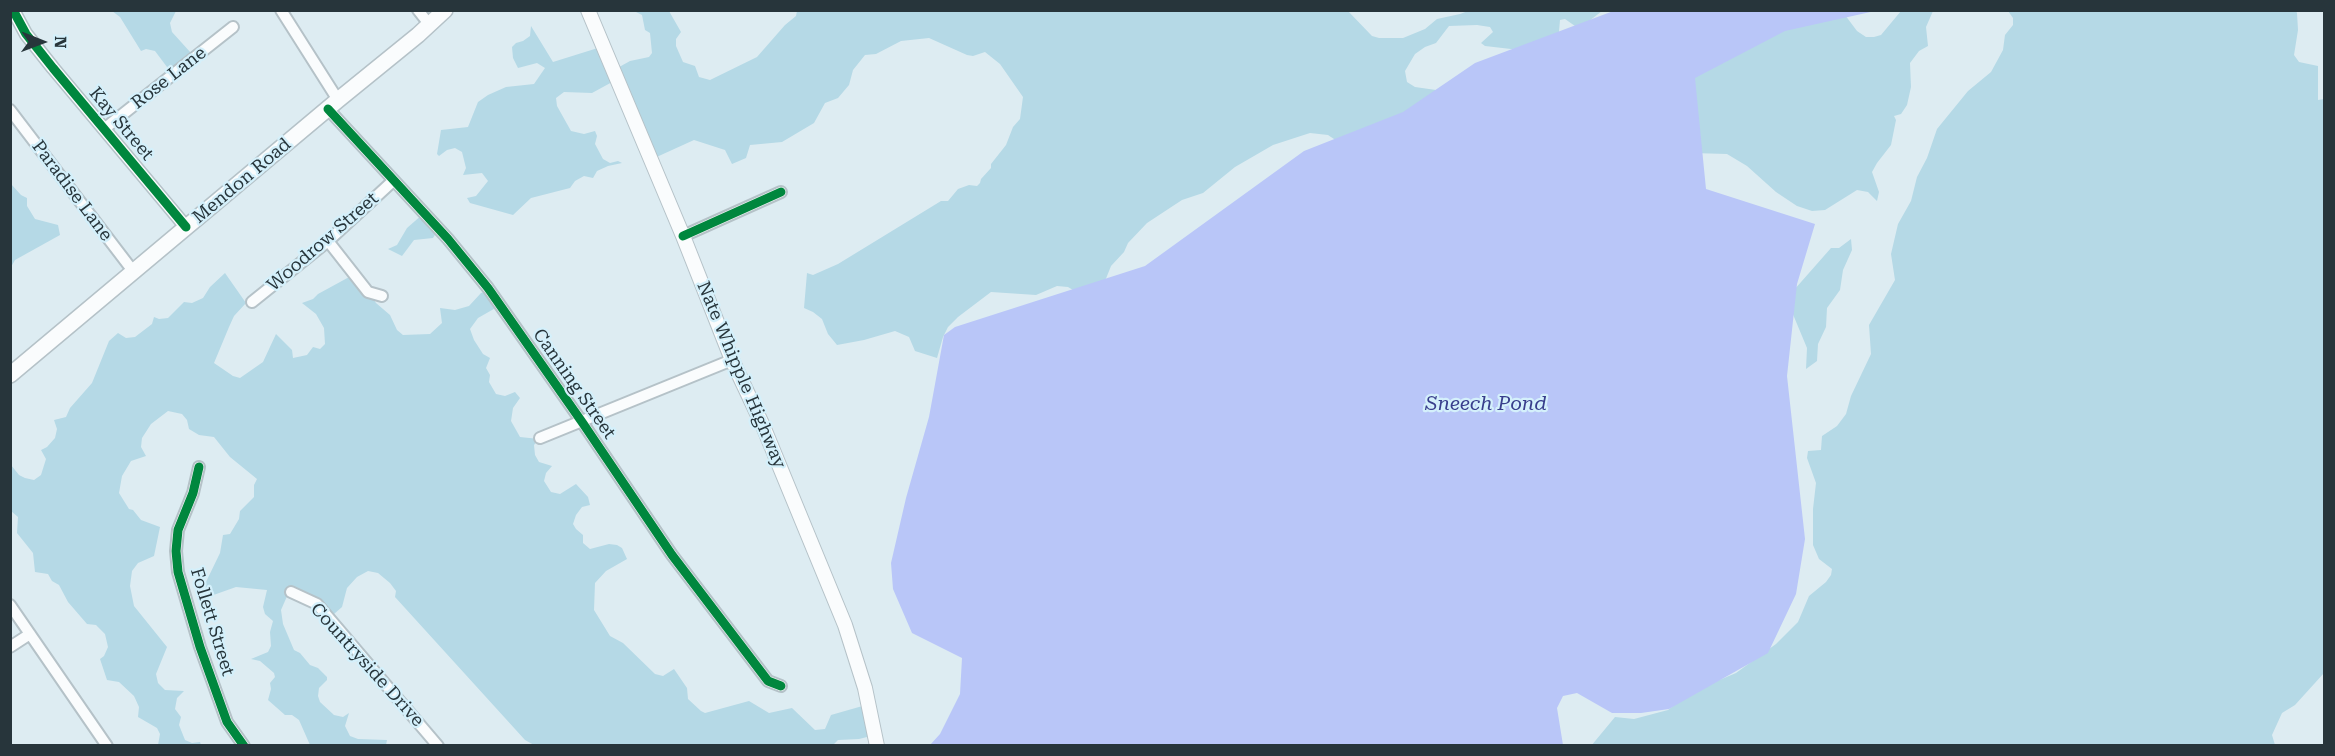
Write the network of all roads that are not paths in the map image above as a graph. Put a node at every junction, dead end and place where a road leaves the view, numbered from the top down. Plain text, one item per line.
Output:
1 (13, 10) edge
2 (281, 10) edge
3 (418, 10) edge
4 (445, 10) edge
5 (588, 10) edge
6 (429, 24) junction
7 (233, 27) dead end
8 (333, 104) junction
9 (10, 110) edge
10 (105, 129) junction
11 (393, 181) junction
12 (781, 192) dead end
13 (186, 227) junction
14 (683, 236) junction
15 (327, 241) junction
16 (133, 271) junction
17 (382, 296) dead end
18 (252, 302) dead end
19 (732, 360) junction
20 (12, 371) edge
21 (582, 422) junction
22 (540, 438) dead end
23 (199, 468) dead end
24 (291, 592) dead end
25 (10, 605) edge
26 (30, 634) junction
27 (10, 647) edge
28 (781, 686) dead end
29 (107, 746) edge
30 (244, 746) edge
31 (438, 746) edge
32 (877, 746) edge

1 - 10 street, Kay Street
2 - 8 street, Canning Street
3 - 6 street
4 - 6 main road, Mendon Road
5 - 14 main road, Nate Whipple Highway
6 - 8 main road, Mendon Road
7 - 10 street, Rose Lane
8 - 11 street, Canning Street
8 - 13 main road, Mendon Road
9 - 16 street, Paradise Lane
10 - 13 street, Kay Street
11 - 15 street, Woodrow Street
11 - 21 street, Canning Street
12 - 14 street
13 - 16 main road, Mendon Road
14 - 19 main road, Nate Whipple Highway
15 - 17 street
15 - 18 street, Woodrow Street
16 - 20 main road, Mendon Road
19 - 21 street
19 - 32 main road, Nate Whipple Highway
21 - 22 street
21 - 28 street, Canning Street
23 - 30 street, Follett Street
24 - 31 street, Countryside Drive
25 - 26 street
26 - 27 street
26 - 29 street

